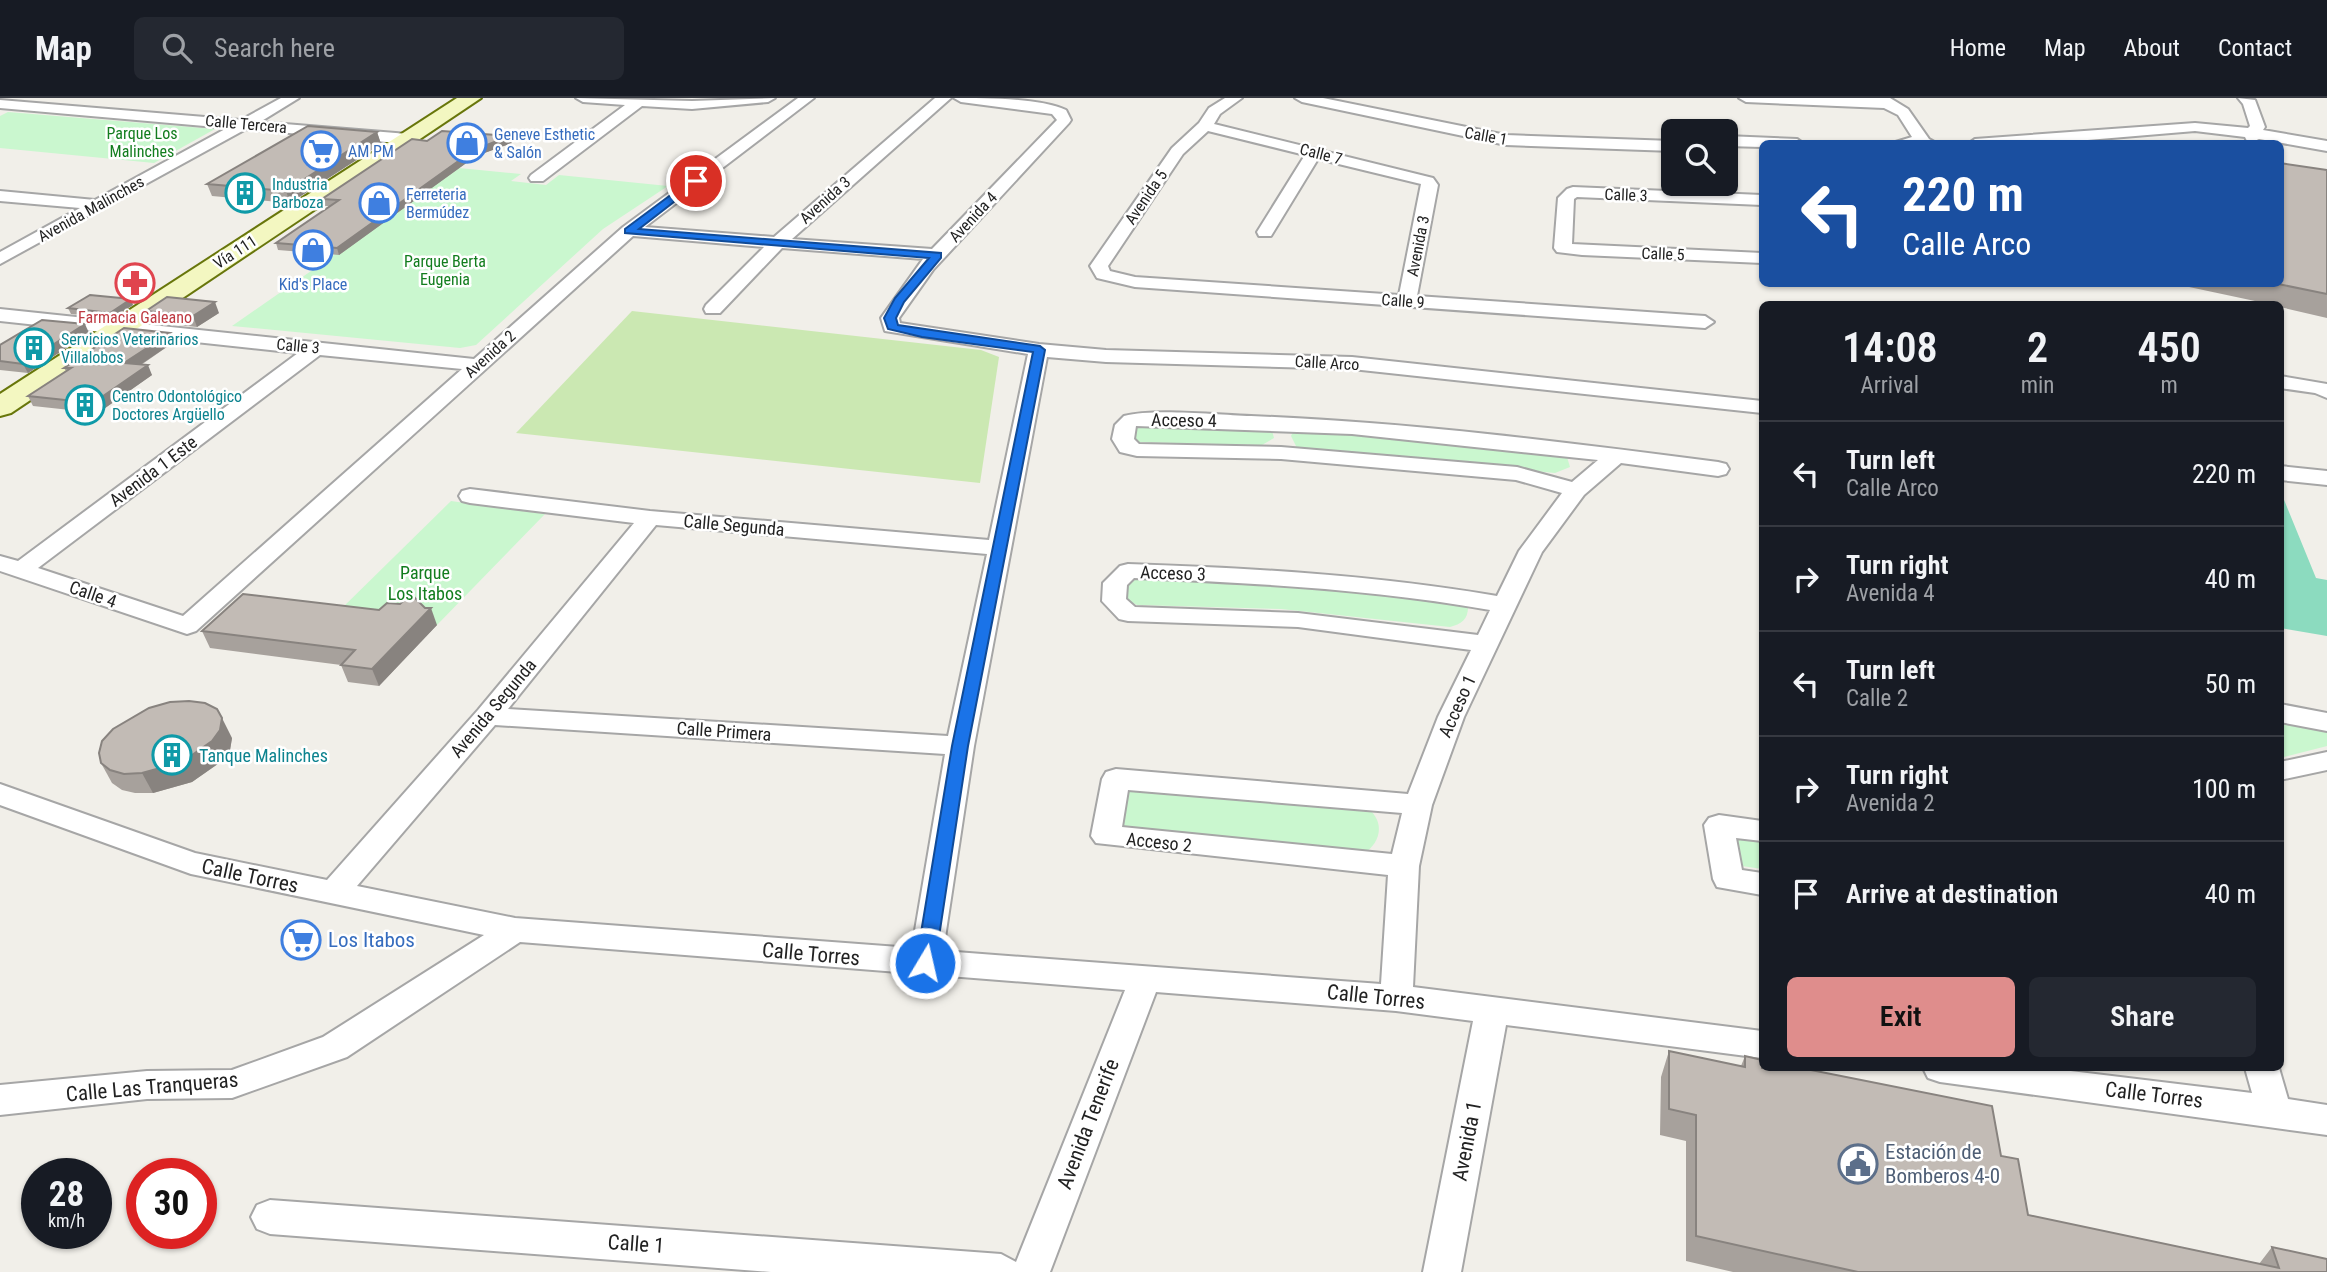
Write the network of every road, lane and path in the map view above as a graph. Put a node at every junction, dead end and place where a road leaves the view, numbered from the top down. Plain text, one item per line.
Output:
1 (292, 98) edge
2 (471, 98) edge
3 (583, 98) edge
4 (768, 98) edge
5 (807, 98) edge
6 (944, 98) edge
7 (961, 98) edge
8 (1235, 98) edge
9 (1253, 98) edge
10 (1301, 98) edge
11 (1330, 98) edge
12 (1746, 98) edge
13 (2237, 98) edge
14 (2245, 98) edge
15 (1, 101) edge
16 (1885, 101) edge
17 (638, 102) junction
18 (246, 124) junction
19 (1205, 126) junction
20 (1458, 127) junction
21 (2102, 136) junction
22 (2252, 136) junction
23 (408, 139) junction
24 (1661, 139) edge
25 (1899, 140) edge
26 (1925, 140) edge
27 (2038, 140) edge
28 (2084, 140) edge
29 (2271, 140) edge
30 (2282, 140) edge
31 (2284, 140) edge
32 (1738, 142) edge
33 (1759, 142) edge
34 (2284, 143) edge
35 (1661, 146) edge
36 (2327, 146) edge
37 (1738, 149) edge
38 (1759, 150) edge
39 (2327, 152) edge
40 (1314, 153) junction
41 (537, 178) dead end
42 (1429, 190) joint
43 (1573, 192) joint
44 (0, 196) edge
45 (1759, 200) edge
46 (97, 205) junction
47 (629, 231) junction
48 (1265, 232) dead end
49 (777, 243) junction
50 (1563, 248) joint
51 (937, 255) junction
52 (1759, 258) edge
53 (0, 259) edge
54 (1102, 274) joint
55 (1407, 301) junction
56 (713, 309) dead end
57 (0, 315) edge
58 (1705, 322) dead end
59 (892, 327) joint
60 (118, 329) junction
61 (317, 348) junction
62 (1040, 350) junction
63 (477, 365) junction
64 (2284, 383) edge
65 (2327, 392) edge
66 (0, 407) edge
67 (1759, 407) edge
68 (1287, 423) junction
69 (1281, 453) junction
70 (1617, 455) junction
71 (1718, 469) dead end
72 (2284, 473) edge
73 (2327, 478) edge
74 (1576, 490) junction
75 (470, 496) dead end
76 (650, 518) junction
77 (999, 548) junction
78 (11, 566) edge
79 (1504, 605) junction
80 (187, 626) joint
81 (1486, 645) junction
82 (2284, 714) edge
83 (488, 716) junction
84 (2327, 722) edge
85 (960, 746) junction
86 (2327, 761) edge
87 (2284, 770) edge
88 (0, 794) edge
89 (1418, 805) junction
90 (1759, 831) edge
91 (1404, 866) junction
92 (1759, 884) edge
93 (332, 894) junction
94 (516, 930) junction
95 (925, 963) junction
96 (1146, 977) junction
97 (1396, 998) junction
98 (1492, 1010) junction
99 (1759, 1045) edge
100 (1963, 1071) edge
101 (2263, 1071) edge
102 (0, 1100) edge
103 (2274, 1111) junction
104 (2327, 1120) edge
105 (270, 1217) dead end
106 (1001, 1272) edge
107 (1031, 1272) edge
108 (1442, 1272) edge

1 - 18 street, Avenida Malinches
2 - 23 main road, Vía 111
3 - 17 street
4 - 17 street
5 - 47 street, Avenida 2
6 - 49 street, Avenida 3
7 - 51 street, Avenida 4
8 - 19 street
9 - 19 street
10 - 20 street, Calle 1
11 - 20 street, Calle 1
12 - 16 street
13 - 22 street
14 - 22 street
15 - 18 street, Calle Tercera
16 - 25 street
16 - 26 street
17 - 41 street
18 - 23 street, Calle Tercera
18 - 46 street, Avenida Malinches
19 - 40 street, Calle 7
19 - 54 street, Avenida 5
20 - 24 street, Calle 1
20 - 35 street, Calle 1
21 - 22 street
21 - 27 street
21 - 28 street
22 - 29 street
22 - 30 street
23 - 60 main road, Vía 111
31 - 36 street
32 - 33 street
34 - 39 street
37 - 38 street
40 - 42 street, Calle 7
40 - 48 street
42 - 55 street, Avenida 3
43 - 45 street, Calle 3
43 - 50 street
44 - 46 street
46 - 53 street, Avenida Malinches
47 - 49 street
47 - 63 street, Avenida 2
49 - 51 street
49 - 56 street, Avenida 3
50 - 52 street, Calle 5
51 - 59 street, Avenida 4
54 - 55 street, Calle 9
55 - 58 street, Calle 9
57 - 60 street
59 - 62 street, Calle Arco
60 - 61 street, Calle 3
60 - 66 main road, Vía 111
61 - 63 street, Calle 3
61 - 78 street, Avenida 1 Este
62 - 67 street, Calle Arco
62 - 77 street
63 - 80 street, Avenida 2
64 - 65 street
68 - 69 street
68 - 69 street, Acceso 4
68 - 70 street, Acceso 4
69 - 74 street, Acceso 4
70 - 71 street, Acceso 4
70 - 74 street, Acceso 1
72 - 73 street
74 - 79 street, Acceso 1
75 - 76 street, Calle Segunda
76 - 77 street, Calle Segunda
76 - 83 street, Avenida Segunda
77 - 85 street
78 - 80 street, Calle 4
79 - 81 street, Acceso 1
79 - 81 street, Acceso 3
81 - 89 street, Acceso 1
82 - 84 street
83 - 85 street, Calle Primera
83 - 93 street, Avenida Segunda
85 - 95 street
86 - 87 street
88 - 93 street, Calle Torres
89 - 91 street, Acceso 1
89 - 91 street, Acceso 2
90 - 92 street
91 - 97 street, Acceso 1
93 - 94 street, Calle Torres
94 - 95 street, Calle Torres
94 - 102 street, Calle Las Tranqueras
95 - 96 street, Calle Torres
96 - 97 street, Calle Torres
96 - 107 street, Avenida Tenerife
97 - 98 street, Calle Torres
98 - 99 street, Calle Torres
98 - 108 street, Avenida 1
100 - 103 street, Calle Torres
101 - 103 street
103 - 104 street, Calle Torres
105 - 106 street, Calle 1

